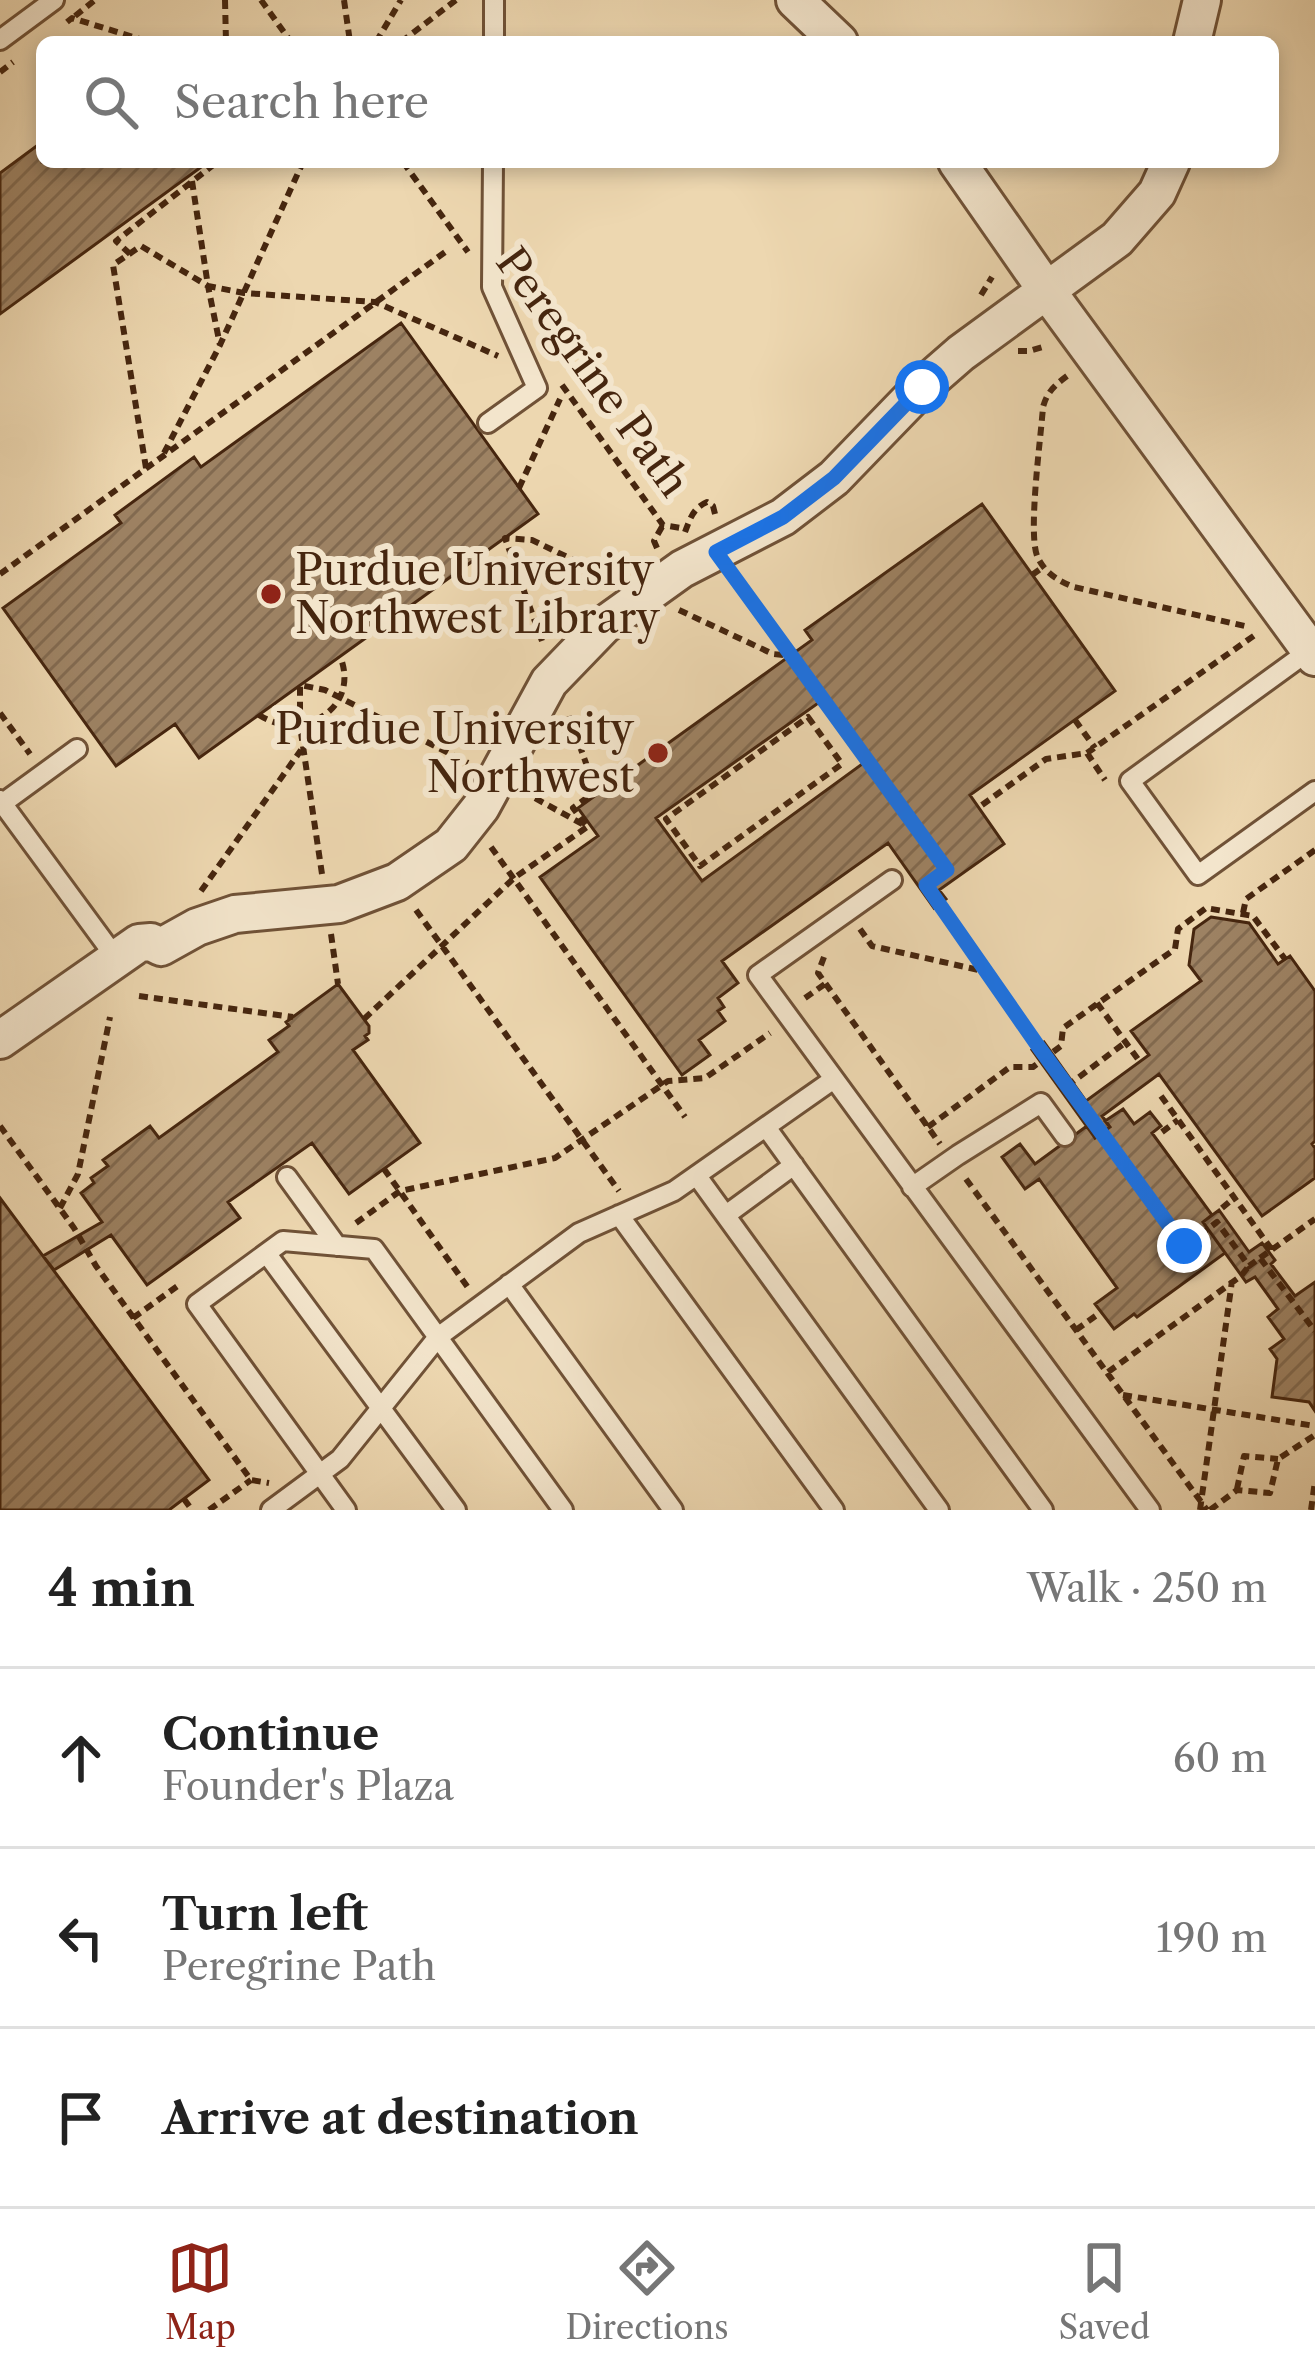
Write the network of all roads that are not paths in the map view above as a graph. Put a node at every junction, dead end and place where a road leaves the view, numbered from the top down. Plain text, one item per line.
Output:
1 (54, 0) edge
2 (494, 0) edge
3 (795, 0) edge
4 (1202, 0) edge
5 (494, 36) edge
6 (833, 36) edge
7 (1193, 36) edge
8 (0, 40) edge
9 (493, 168) edge
10 (962, 168) edge
11 (1168, 168) edge
12 (1047, 290) junction
13 (488, 423) dead end
14 (1313, 654) edge
15 (77, 749) dead end
16 (1315, 791) edge
17 (1, 802) edge
18 (892, 880) dead end
19 (116, 958) junction
20 (0, 1040) edge
21 (833, 1079) junction
22 (766, 1127) junction
23 (1065, 1136) dead end
24 (794, 1165) junction
25 (697, 1176) junction
26 (286, 1177) dead end
27 (912, 1187) junction
28 (625, 1212) junction
29 (726, 1215) junction
30 (337, 1246) junction
31 (267, 1254) junction
32 (509, 1284) junction
33 (438, 1337) junction
34 (380, 1407) junction
35 (320, 1474) junction
36 (271, 1510) edge
37 (346, 1510) edge
38 (456, 1510) edge
39 (563, 1510) edge
40 (673, 1510) edge
41 (834, 1510) edge
42 (939, 1510) edge
43 (1043, 1510) edge
44 (1150, 1510) edge

1 - 8 lane
2 - 5 lane
3 - 6 street
4 - 7 street
9 - 13 lane
10 - 12 street
11 - 12 street
12 - 14 street
12 - 19 street
14 - 16 lane
15 - 17 lane
17 - 19 lane
18 - 21 lane
19 - 20 street
21 - 22 lane
21 - 27 lane
22 - 24 lane
22 - 25 lane
23 - 27 lane
24 - 29 lane
24 - 43 lane
25 - 28 lane
25 - 29 lane
26 - 30 lane
27 - 44 lane
28 - 32 lane
28 - 41 lane
29 - 42 lane
30 - 31 lane
30 - 33 lane
31 - 34 lane
31 - 35 lane
32 - 33 lane
32 - 40 lane
33 - 34 lane
33 - 39 lane
34 - 35 lane
34 - 38 lane
35 - 36 lane
35 - 37 lane

